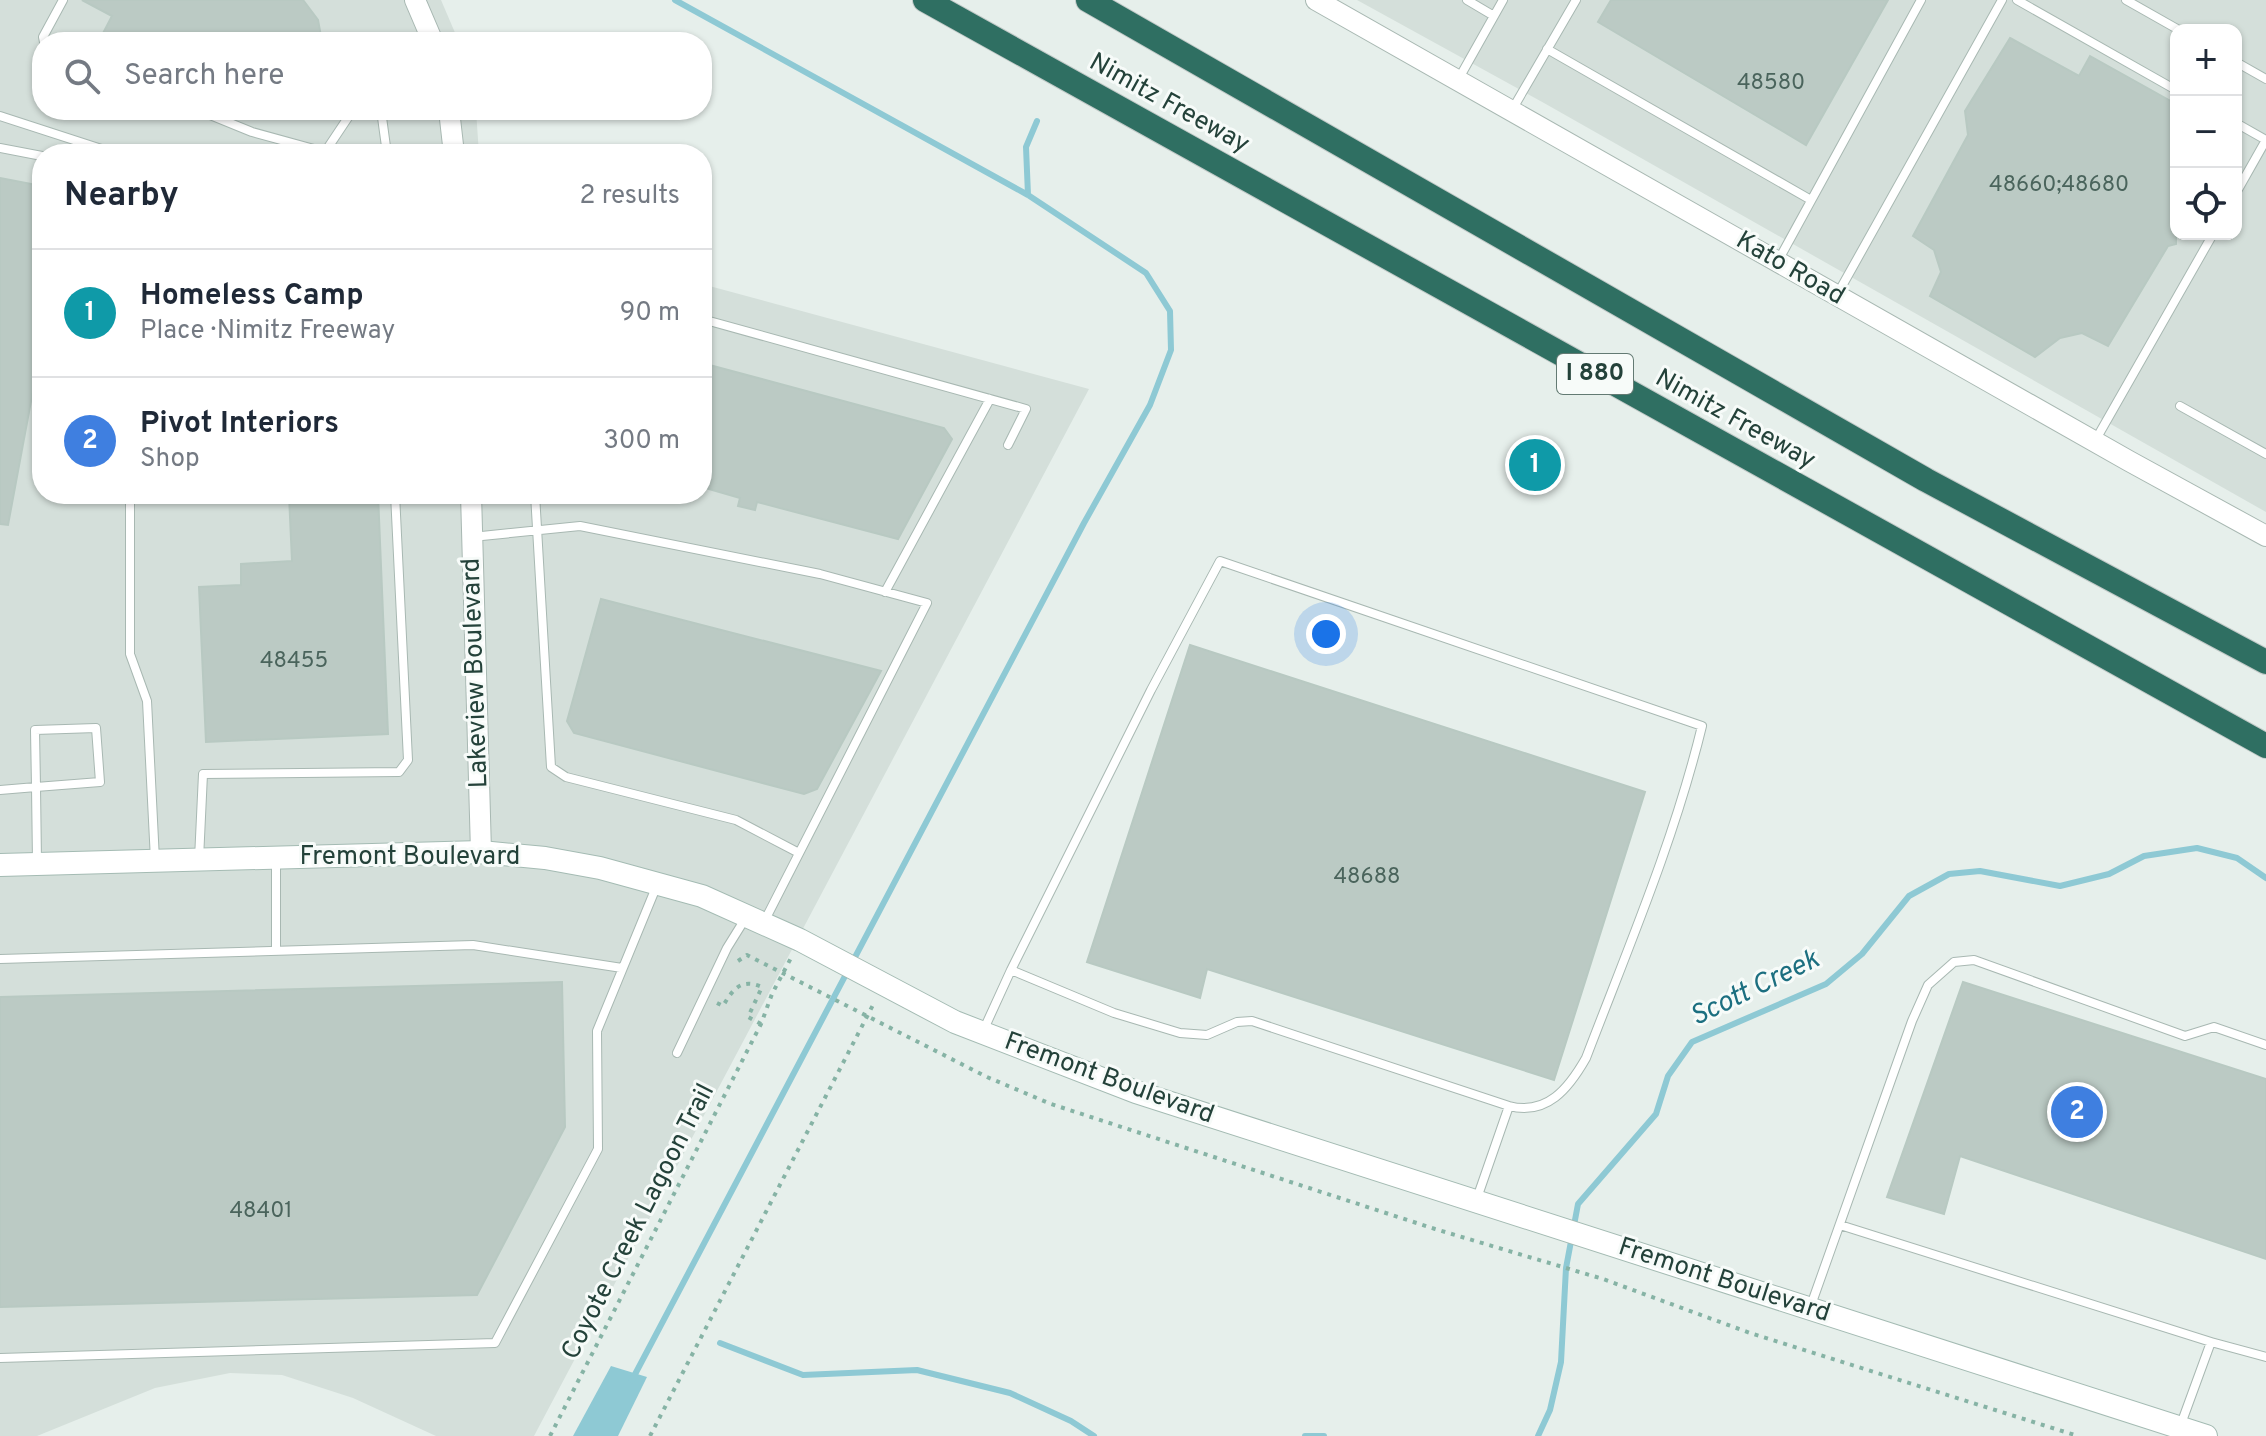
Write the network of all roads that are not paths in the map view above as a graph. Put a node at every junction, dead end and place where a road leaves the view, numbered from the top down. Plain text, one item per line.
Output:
1 (63, 0) edge
2 (415, 0) edge
3 (925, 0) edge
4 (1088, 0) edge
5 (1316, 0) edge
6 (1467, 0) edge
7 (1503, 0) edge
8 (1576, 0) edge
9 (1921, 0) edge
10 (2002, 0) edge
11 (2017, 0) edge
12 (2126, 0) edge
13 (1494, 16) junction
14 (2170, 25) edge
15 (46, 32) edge
16 (429, 32) edge
17 (1547, 49) junction
18 (2242, 65) edge
19 (2266, 79) edge
20 (1458, 80) junction
21 (2170, 87) edge
22 (1511, 111) junction
23 (0, 116) edge
24 (223, 120) edge
25 (347, 120) edge
26 (382, 120) edge
27 (450, 120) edge
28 (2242, 126) edge
29 (2266, 140) edge
30 (86, 144) edge
31 (296, 144) edge
32 (334, 144) edge
33 (386, 144) edge
34 (453, 144) edge
35 (0, 148) edge
36 (32, 154) edge
37 (2242, 182) edge
38 (1811, 200) junction
39 (2210, 240) edge
40 (1778, 262) junction
41 (1837, 295) junction
42 (712, 322) edge
43 (990, 399) junction
44 (2180, 406) dead end
45 (2095, 442) junction
46 (1008, 445) dead end
47 (2266, 454) edge
48 (130, 504) edge
49 (395, 504) edge
50 (471, 504) edge
51 (536, 504) edge
52 (538, 530) junction
53 (2266, 536) edge
54 (472, 537) junction
55 (885, 592) junction
56 (2266, 662) edge
57 (2266, 746) edge
58 (36, 787) junction
59 (0, 790) edge
60 (481, 852) junction
61 (799, 853) junction
62 (276, 857) junction
63 (199, 859) junction
64 (155, 860) junction
65 (37, 864) junction
66 (0, 865) edge
67 (658, 882) junction
68 (756, 919) junction
69 (276, 951) junction
70 (0, 959) edge
71 (622, 968) junction
72 (1011, 970) junction
73 (982, 1032) junction
74 (2266, 1045) edge
75 (677, 1053) dead end
76 (1509, 1106) junction
77 (1476, 1202) junction
78 (1840, 1225) junction
79 (1810, 1309) junction
80 (2211, 1342) junction
81 (2266, 1357) edge
82 (0, 1358) edge
83 (2179, 1428) junction
84 (2206, 1436) edge

1 - 15 lane
2 - 16 street
3 - 57 highway, Nimitz Freeway / I 880
4 - 56 highway, Nimitz Freeway / I 880
5 - 20 street, Kato Road
6 - 13 lane
7 - 13 lane
8 - 17 lane
9 - 38 lane
10 - 41 lane
11 - 21 lane
12 - 14 lane
13 - 20 lane
17 - 22 lane
17 - 38 lane
18 - 19 lane
20 - 22 street, Kato Road
22 - 40 street, Kato Road
23 - 30 lane
24 - 31 lane
25 - 32 lane
26 - 33 lane
27 - 34 street
28 - 29 lane
29 - 37 lane
35 - 36 lane
38 - 40 lane
39 - 45 lane
40 - 41 street, Kato Road
41 - 45 street, Kato Road
42 - 43 lane
43 - 46 lane
43 - 55 lane
44 - 47 lane
45 - 53 street, Kato Road
48 - 64 lane
49 - 63 lane
50 - 54 street, Lakeview Boulevard
51 - 52 lane
52 - 54 lane
52 - 55 lane
52 - 61 lane
54 - 60 street, Lakeview Boulevard
55 - 61 lane
58 - 58 lane
58 - 59 lane
58 - 65 lane
60 - 62 main road, Fremont Boulevard
60 - 67 main road, Fremont Boulevard
61 - 68 lane
62 - 63 main road, Fremont Boulevard
62 - 69 lane
63 - 64 main road, Fremont Boulevard
64 - 65 main road, Fremont Boulevard
65 - 66 main road, Fremont Boulevard
67 - 68 main road, Fremont Boulevard
67 - 71 lane
68 - 73 main road, Fremont Boulevard
68 - 75 lane
69 - 70 lane
69 - 71 lane
71 - 82 lane
72 - 73 lane
72 - 76 lane
72 - 76 lane
73 - 77 main road, Fremont Boulevard
74 - 78 lane
76 - 77 lane
77 - 79 main road, Fremont Boulevard
78 - 79 lane
78 - 80 lane
79 - 83 main road, Fremont Boulevard
80 - 81 lane
80 - 83 lane
83 - 84 main road, Fremont Boulevard

